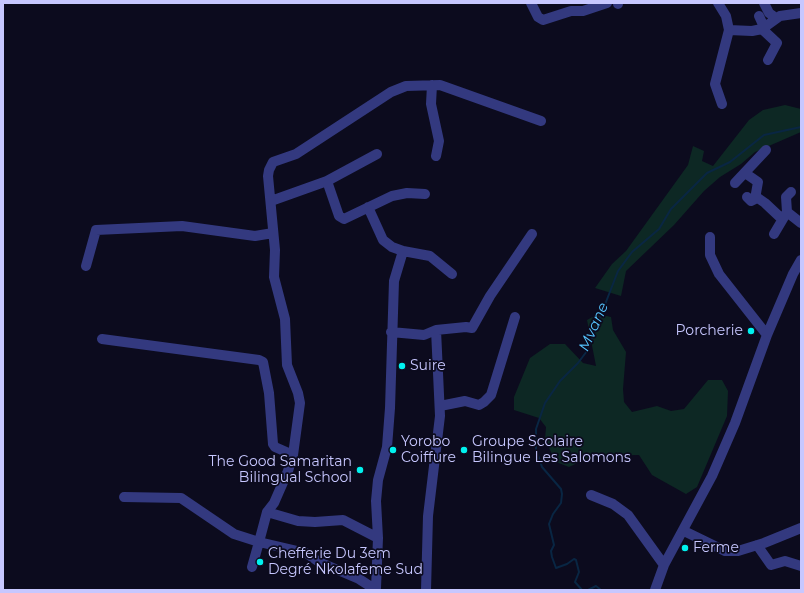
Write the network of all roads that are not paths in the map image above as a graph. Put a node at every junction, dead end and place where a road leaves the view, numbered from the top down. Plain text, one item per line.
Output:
1 (531, 3) edge
2 (607, 3) edge
3 (764, 3) edge
4 (722, 5) edge
5 (801, 13) edge
6 (759, 16) dead end
7 (776, 18) junction
8 (763, 28) junction
9 (729, 30) junction
10 (768, 60) dead end
11 (432, 85) junction
12 (722, 104) dead end
13 (541, 121) dead end
14 (766, 150) dead end
15 (377, 154) dead end
16 (436, 156) dead end
17 (745, 174) junction
18 (326, 181) junction
19 (735, 183) dead end
20 (791, 192) dead end
21 (425, 194) dead end
22 (272, 201) junction
23 (368, 207) junction
24 (785, 216) junction
25 (801, 223) edge
26 (273, 233) junction
27 (532, 234) dead end
28 (774, 234) dead end
29 (710, 237) dead end
30 (403, 251) junction
31 (801, 260) edge
32 (86, 266) dead end
33 (452, 274) dead end
34 (515, 317) dead end
35 (436, 330) junction
36 (391, 332) junction
37 (767, 335) junction
38 (102, 339) dead end
39 (440, 406) junction
40 (293, 455) junction
41 (591, 495) dead end
42 (124, 497) dead end
43 (267, 512) junction
44 (801, 528) edge
45 (684, 531) junction
46 (378, 538) junction
47 (259, 542) junction
48 (764, 542) junction
49 (664, 565) junction
50 (801, 566) edge
51 (252, 567) dead end
52 (376, 589) edge
53 (426, 590) edge
54 (655, 590) edge

1 - 2 street
3 - 7 street
4 - 9 street
5 - 7 street
6 - 8 street
7 - 8 street
8 - 9 street
8 - 10 street
9 - 12 street
11 - 13 street
11 - 16 street
11 - 22 street
14 - 17 street
15 - 18 street
17 - 19 street
17 - 24 street
18 - 22 street
18 - 23 street
20 - 24 street
21 - 23 street
22 - 26 street
23 - 30 street
24 - 25 street
24 - 28 street
26 - 32 street
26 - 40 street
27 - 35 street
29 - 37 street
30 - 33 street
30 - 36 street
31 - 37 street
34 - 39 street
35 - 36 street
35 - 39 street
36 - 46 street
37 - 45 street
38 - 40 street
39 - 53 street
40 - 43 street
41 - 49 street
42 - 47 street
43 - 46 street
43 - 47 street
44 - 48 street
45 - 48 street
45 - 49 street
46 - 52 street
47 - 51 street
47 - 52 street
48 - 50 street
49 - 54 street

